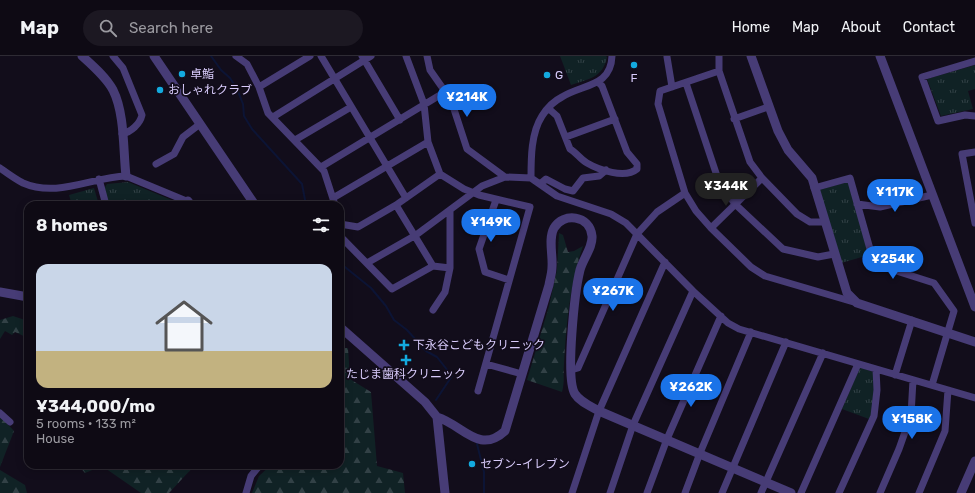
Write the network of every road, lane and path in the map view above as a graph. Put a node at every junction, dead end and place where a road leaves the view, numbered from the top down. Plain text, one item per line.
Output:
1 (82, 56) edge
2 (113, 56) edge
3 (154, 56) edge
4 (310, 56) edge
5 (321, 56) edge
6 (406, 56) edge
7 (427, 56) edge
8 (612, 56) edge
9 (719, 56) edge
10 (751, 56) edge
11 (880, 56) edge
12 (238, 57) edge
13 (366, 57) edge
14 (667, 57) dead end
15 (975, 61) edge
16 (719, 71) junction
17 (334, 79) junction
18 (598, 82) junction
19 (686, 83) junction
20 (259, 87) junction
21 (672, 87) junction
22 (445, 92) junction
23 (424, 104) junction
24 (351, 107) junction
25 (548, 108) junction
26 (768, 108) junction
27 (975, 116) edge
28 (273, 117) junction
29 (615, 119) junction
30 (734, 119) junction
31 (400, 120) junction
32 (200, 124) junction
33 (122, 134) junction
34 (566, 137) junction
35 (370, 138) junction
36 (295, 140) junction
37 (428, 142) junction
38 (975, 152) edge
39 (156, 164) dead end
40 (387, 166) junction
41 (321, 167) junction
42 (0, 168) edge
43 (606, 170) junction
44 (440, 174) junction
45 (126, 176) junction
46 (506, 177) junction
47 (532, 178) junction
48 (762, 178) junction
49 (99, 179) junction
50 (540, 184) junction
51 (814, 188) junction
52 (472, 192) junction
53 (685, 193) junction
54 (932, 195) junction
55 (406, 198) junction
56 (496, 200) junction
57 (105, 201) edge
58 (183, 201) edge
59 (251, 201) edge
60 (334, 201) edge
61 (396, 204) junction
62 (735, 204) junction
63 (857, 204) junction
64 (450, 211) junction
65 (825, 222) junction
66 (344, 224) edge
67 (975, 224) edge
68 (711, 228) junction
69 (637, 234) junction
70 (416, 235) junction
71 (344, 240) edge
72 (834, 254) junction
73 (665, 262) junction
74 (366, 263) junction
75 (434, 266) junction
76 (450, 268) junction
77 (509, 280) junction
78 (693, 291) junction
79 (0, 292) edge
80 (24, 296) edge
81 (857, 303) junction
82 (975, 307) edge
83 (433, 310) dead end
84 (721, 316) junction
85 (912, 320) junction
86 (344, 331) edge
87 (751, 332) junction
88 (948, 333) junction
89 (786, 342) junction
90 (975, 342) edge
91 (823, 353) junction
92 (486, 364) junction
93 (858, 364) junction
94 (876, 369) junction
95 (571, 370) junction
96 (522, 374) junction
97 (896, 375) junction
98 (913, 380) junction
99 (932, 385) junction
100 (948, 390) junction
101 (478, 391) dead end
102 (975, 398) edge
103 (599, 411) junction
104 (0, 413) edge
105 (437, 418) junction
106 (10, 422) dead end
107 (633, 425) junction
108 (667, 439) junction
109 (700, 453) junction
110 (975, 461) edge
111 (731, 468) junction
112 (257, 469) edge
113 (765, 481) junction
114 (246, 493) edge
115 (444, 493) edge
116 (572, 493) edge
117 (610, 493) edge
118 (647, 493) edge
119 (685, 493) edge
120 (722, 493) edge
121 (761, 493) edge
122 (791, 493) edge
123 (801, 493) edge
124 (839, 493) edge
125 (880, 493) edge
126 (919, 493) edge
127 (961, 493) edge

1 - 33 street
2 - 33 street
3 - 32 street
4 - 20 street
5 - 17 street
6 - 23 street
7 - 22 street
8 - 18 street
9 - 16 street
10 - 26 street
11 - 54 street
12 - 20 street
13 - 17 street
13 - 31 street
14 - 21 street
15 - 27 street
16 - 19 street
16 - 30 street
17 - 24 street
17 - 28 street
18 - 25 street
18 - 29 street
19 - 21 street
19 - 62 street
20 - 28 street
21 - 53 street
22 - 23 street
22 - 46 street
23 - 31 street
23 - 37 street
24 - 35 street
24 - 36 street
25 - 34 street
25 - 47 street
26 - 30 street
26 - 51 street
28 - 36 street
29 - 34 street
29 - 43 street
30 - 48 street
31 - 35 street
32 - 39 street
32 - 59 street
33 - 45 street
34 - 43 street
35 - 40 street
35 - 41 street
36 - 41 street
37 - 40 street
37 - 44 street
38 - 67 street
40 - 55 street
40 - 60 street
41 - 60 street
42 - 49 street
43 - 50 street
44 - 52 street
44 - 55 street
45 - 49 street
45 - 58 street
46 - 47 street
46 - 52 street
47 - 50 street
48 - 62 street
48 - 65 street
49 - 57 street
50 - 69 street
51 - 63 street
51 - 65 street
52 - 56 street
52 - 64 street
53 - 68 street
53 - 69 street
54 - 63 street
54 - 82 street
55 - 61 street
56 - 77 street
56 - 77 street
61 - 66 street
61 - 70 street
62 - 68 street
62 - 72 street
63 - 88 street
64 - 70 street
64 - 76 street
65 - 72 street
68 - 81 street
69 - 73 street
69 - 95 street
70 - 74 street
70 - 75 street
71 - 74 street
72 - 81 street
73 - 78 street
73 - 103 street
74 - 75 street
75 - 76 street
76 - 83 street
77 - 92 street
78 - 84 street
78 - 107 street
79 - 80 street
81 - 85 street
84 - 87 street
84 - 108 street
85 - 88 street
85 - 97 street
86 - 105 street
87 - 89 street
87 - 109 street
88 - 90 street
88 - 99 street
89 - 91 street
89 - 111 street
91 - 93 street
91 - 113 street
92 - 96 street
92 - 101 street
93 - 94 street
93 - 123 street
94 - 97 street
94 - 124 street
95 - 96 street
95 - 103 street
96 - 105 street
97 - 98 street
98 - 99 street
98 - 125 street
99 - 100 street
100 - 102 street
100 - 126 street
103 - 107 street
103 - 116 street
104 - 106 street
105 - 115 street
107 - 108 street
107 - 117 street
108 - 109 street
108 - 118 street
109 - 111 street
109 - 119 street
110 - 127 street
111 - 113 street
111 - 120 street
112 - 114 street
113 - 121 street
113 - 122 street

